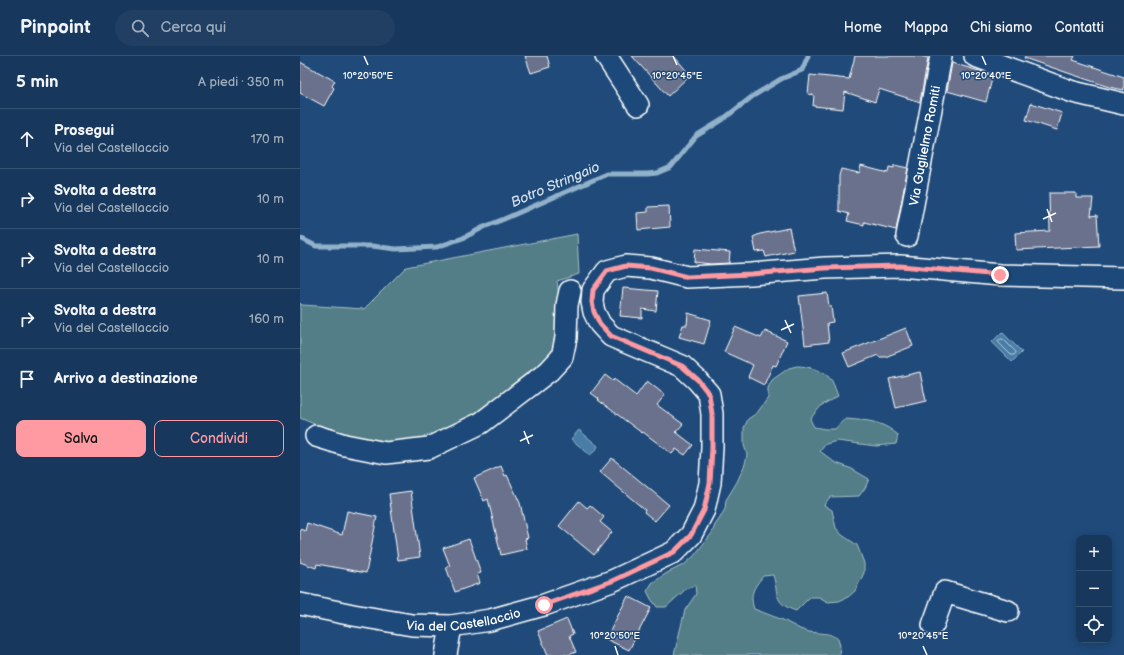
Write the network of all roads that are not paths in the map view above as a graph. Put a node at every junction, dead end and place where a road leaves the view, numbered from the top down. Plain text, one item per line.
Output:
1 (606, 56) edge
2 (941, 56) edge
3 (975, 56) edge
4 (1124, 104) edge
5 (638, 105) dead end
6 (907, 236) dead end
7 (1124, 278) edge
8 (593, 290) junction
9 (316, 436) dead end
10 (300, 604) edge
11 (1008, 611) dead end
12 (933, 625) dead end
13 (451, 626) junction
14 (446, 655) edge

1 - 5 street
2 - 6 street, Via Guglielmo Romiti
3 - 4 street
7 - 8 street
8 - 9 street
8 - 13 street, Via del Castellaccio
10 - 13 street, Via del Castellaccio
11 - 12 street
13 - 14 street

